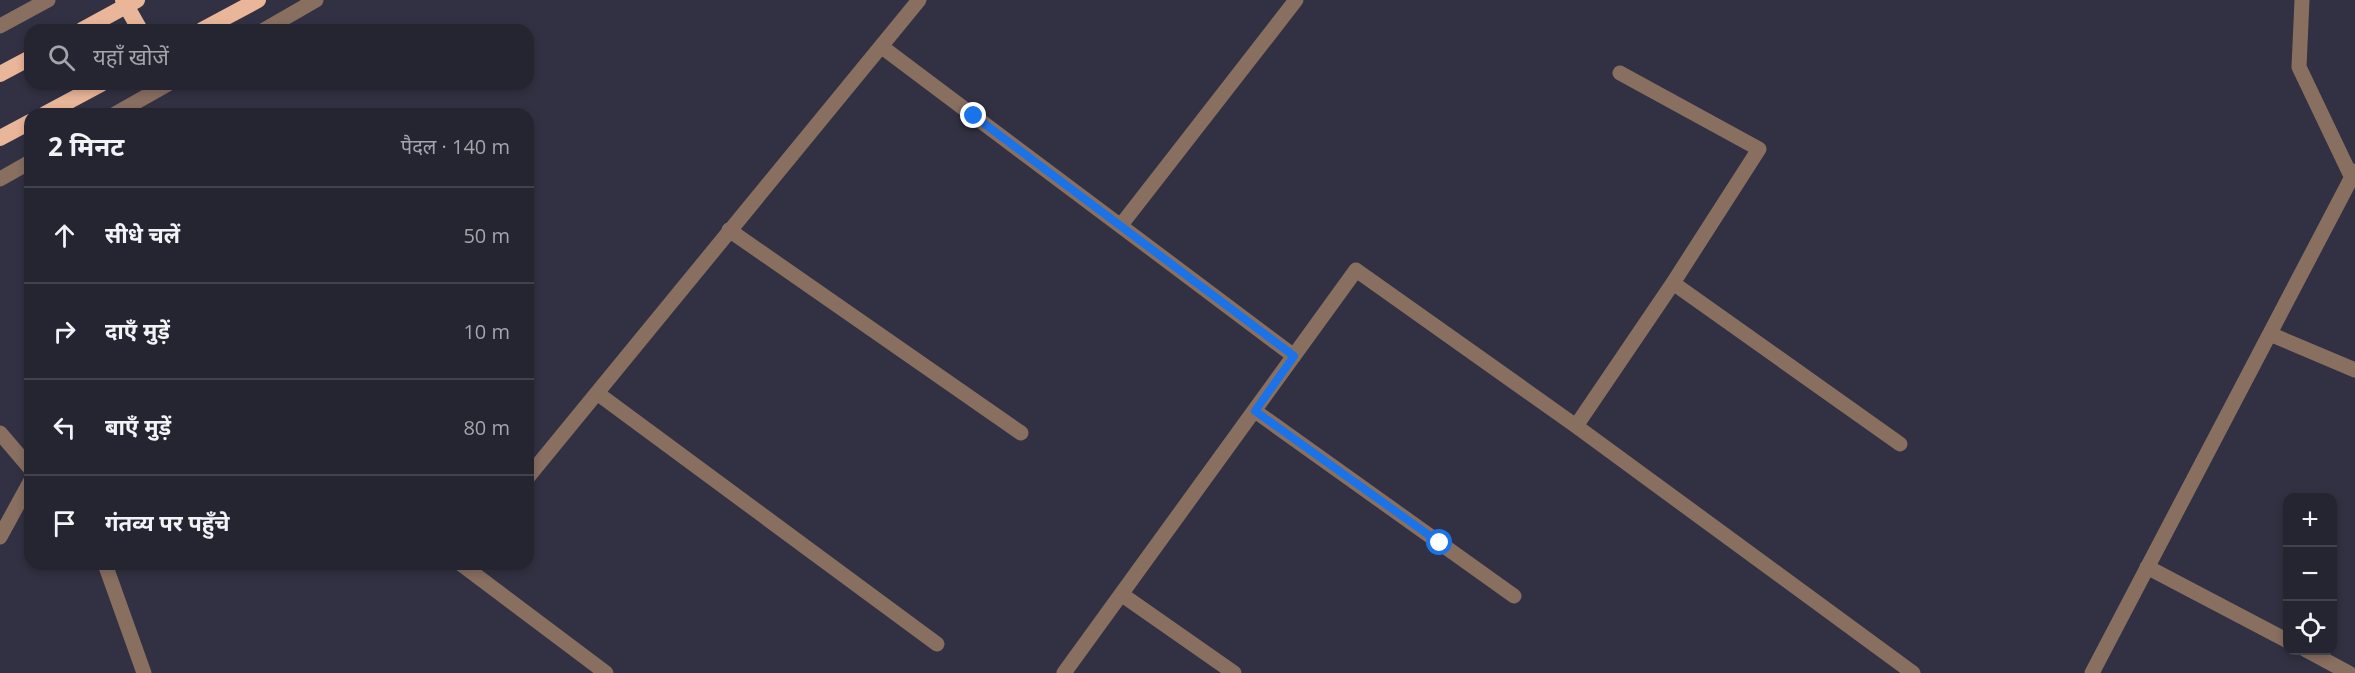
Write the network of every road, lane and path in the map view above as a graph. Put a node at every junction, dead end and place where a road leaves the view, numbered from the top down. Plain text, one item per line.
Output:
1 (48, 0) edge
2 (258, 0) edge
3 (316, 0) edge
4 (919, 0) edge
5 (1296, 0) edge
6 (2302, 0) edge
7 (129, 2) edge
8 (92, 24) edge
9 (138, 24) edge
10 (213, 24) edge
11 (274, 24) edge
12 (0, 26) edge
13 (882, 47) junction
14 (24, 61) edge
15 (1620, 73) dead end
16 (0, 74) edge
17 (90, 90) edge
18 (157, 90) edge
19 (56, 108) edge
20 (126, 108) edge
21 (24, 125) edge
22 (0, 138) edge
23 (24, 165) edge
24 (2353, 175) edge
25 (0, 179) edge
26 (1121, 225) junction
27 (729, 230) junction
28 (1673, 283) junction
29 (2270, 334) junction
30 (1294, 356) junction
31 (2355, 370) edge
32 (597, 393) junction
33 (1255, 411) junction
34 (1576, 426) junction
35 (0, 433) edge
36 (1021, 433) dead end
37 (1900, 444) dead end
38 (24, 461) edge
39 (534, 470) edge
40 (24, 493) edge
41 (0, 537) edge
42 (2147, 567) junction
43 (107, 570) edge
44 (469, 570) edge
45 (1121, 594) junction
46 (1514, 596) dead end
47 (2283, 638) edge
48 (937, 644) dead end
49 (2314, 655) edge
50 (144, 673) edge
51 (606, 673) edge
52 (1064, 673) edge
53 (1234, 673) edge
54 (1913, 673) edge
55 (2092, 673) edge
56 (2349, 673) edge

1 - 12 street
2 - 10 highway
3 - 11 street
4 - 13 street
5 - 26 street
6 - 24 street
7 - 8 highway
7 - 9 highway
13 - 26 street
13 - 27 street
14 - 16 highway
15 - 28 street
17 - 19 highway
18 - 20 street
21 - 22 highway
23 - 25 street
24 - 29 street
26 - 30 street
27 - 32 street
27 - 36 street
28 - 34 street
28 - 37 street
29 - 31 street
29 - 42 street
30 - 33 street
30 - 34 street
32 - 39 street
32 - 48 street
33 - 45 street
33 - 46 street
34 - 54 street
35 - 38 street
40 - 41 street
42 - 47 street
42 - 55 street
43 - 50 street
44 - 51 street
45 - 52 street
45 - 53 street
49 - 56 street

